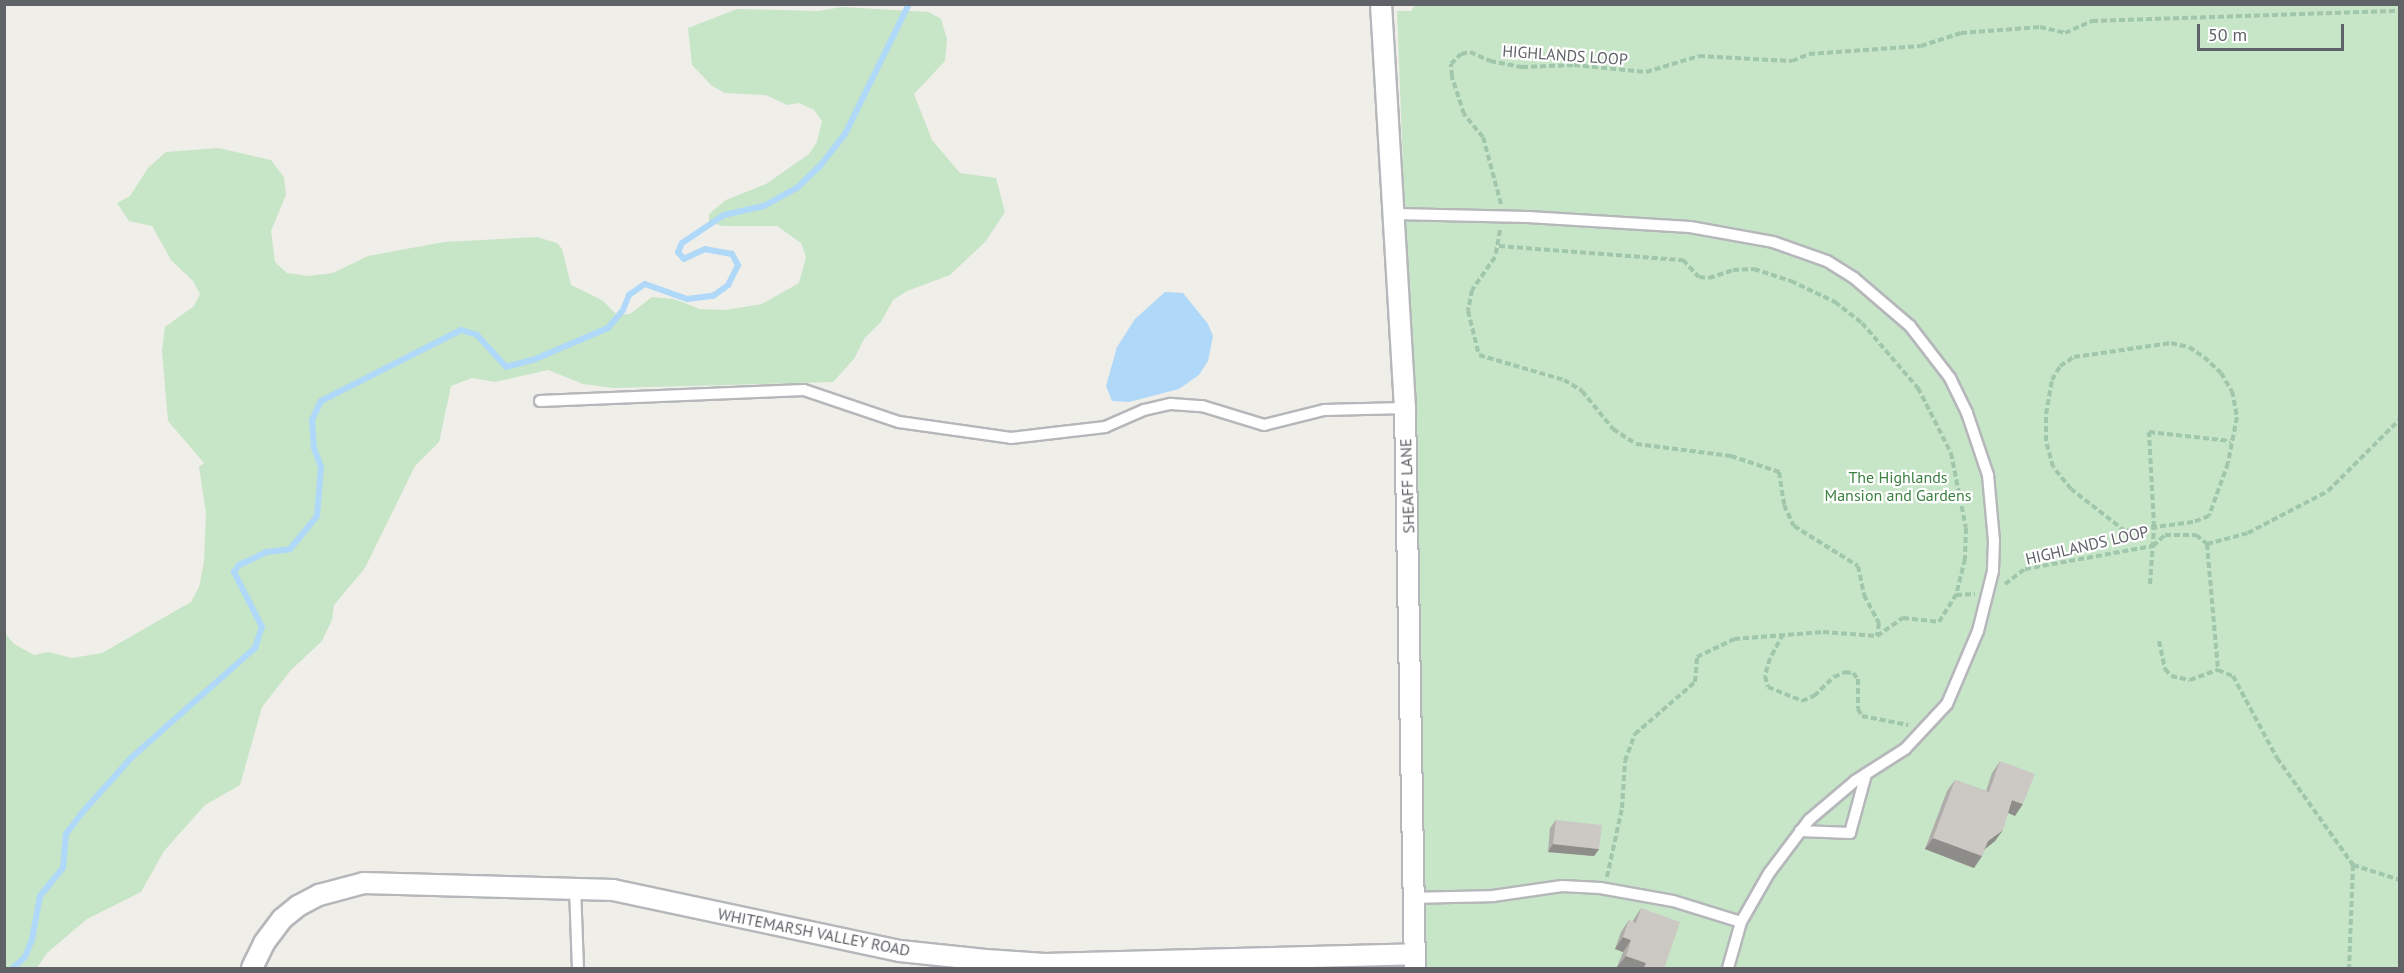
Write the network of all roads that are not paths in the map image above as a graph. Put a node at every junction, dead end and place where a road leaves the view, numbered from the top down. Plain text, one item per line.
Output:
1 (1381, 4) edge
2 (1395, 214) junction
3 (540, 401) dead end
4 (1404, 408) junction
5 (1866, 774) junction
6 (1800, 831) junction
7 (575, 887) junction
8 (1412, 898) junction
9 (1741, 922) junction
10 (1415, 961) edge
11 (252, 969) edge
12 (578, 969) edge
13 (1728, 969) edge

1 - 2 street, SHEAFF LANE
2 - 4 street, SHEAFF LANE
2 - 5 lane
3 - 4 lane
4 - 8 street, SHEAFF LANE
5 - 6 lane
5 - 6 lane
6 - 9 lane
7 - 10 street, WHITEMARSH VALLEY ROAD
7 - 11 street, WHITEMARSH VALLEY ROAD
7 - 12 lane
8 - 9 lane
8 - 10 street, SHEAFF LANE
9 - 13 lane

